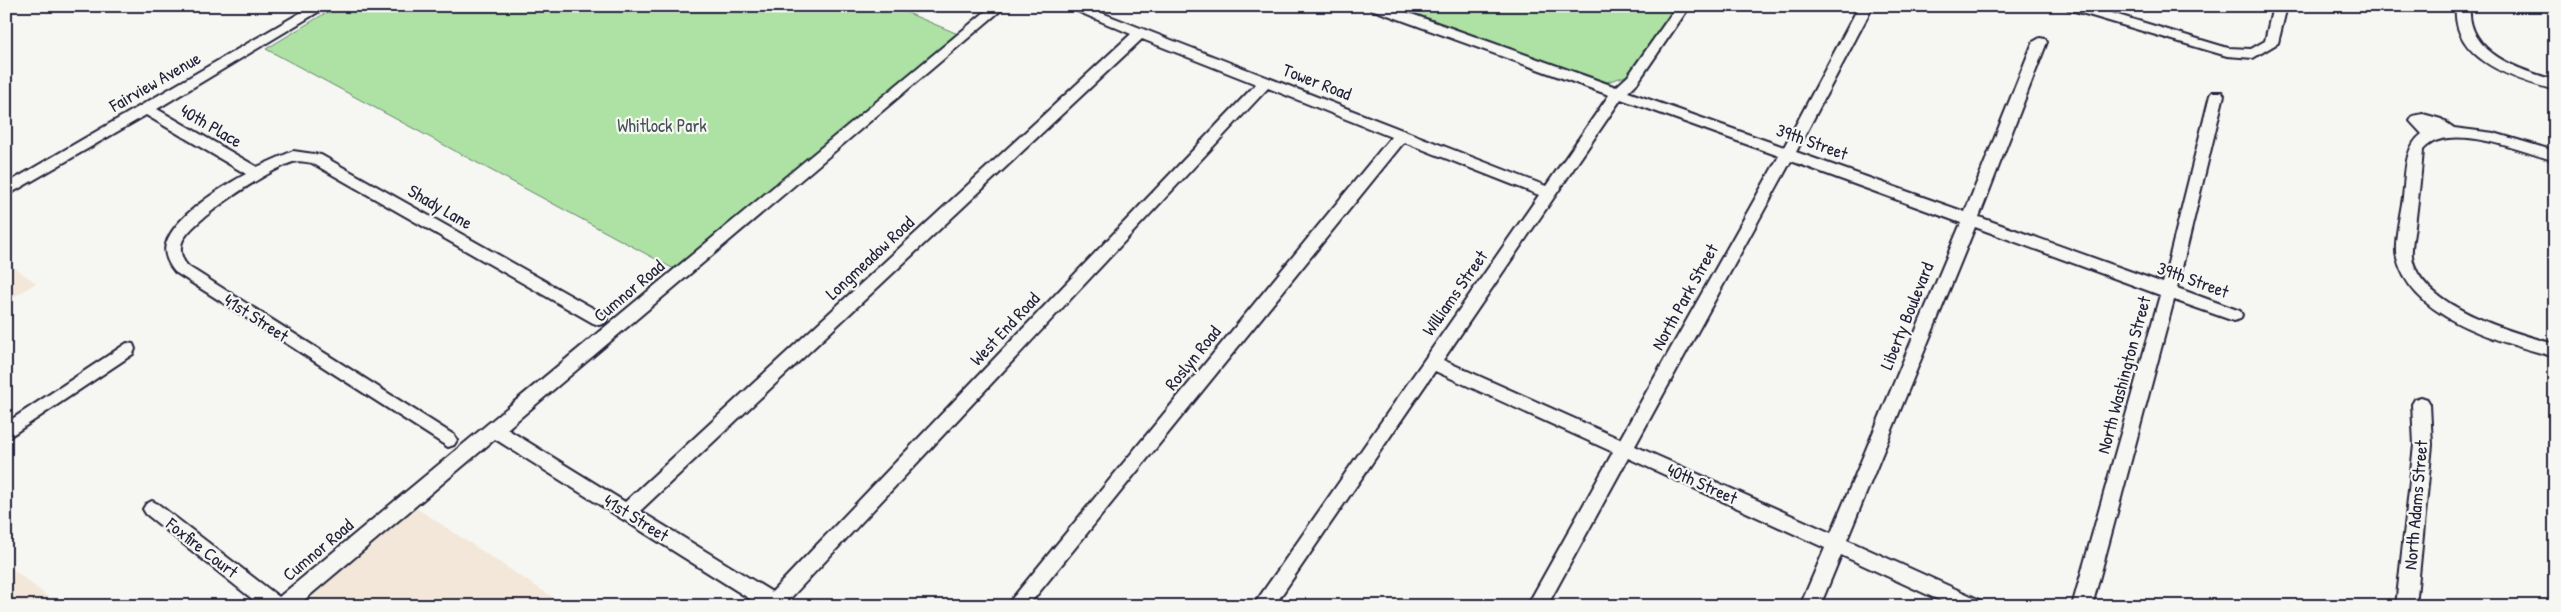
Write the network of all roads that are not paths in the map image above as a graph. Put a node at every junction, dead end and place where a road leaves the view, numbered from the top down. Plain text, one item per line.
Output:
1 (322, 6) edge
2 (1000, 6) edge
3 (1071, 6) edge
4 (1376, 6) edge
5 (1684, 6) edge
6 (1866, 6) edge
7 (2073, 6) edge
8 (2280, 6) edge
9 (2463, 6) edge
10 (1140, 33) junction
11 (2040, 42) dead end
12 (1266, 82) junction
13 (2555, 85) edge
14 (1618, 93) junction
15 (2217, 95) dead end
16 (146, 109) junction
17 (1401, 135) junction
18 (1788, 153) junction
19 (2555, 156) edge
20 (258, 174) junction
21 (6, 191) edge
22 (1549, 193) junction
23 (1970, 220) junction
24 (2168, 291) junction
25 (2234, 315) dead end
26 (599, 319) dead end
27 (127, 349) dead end
28 (2555, 351) edge
29 (1432, 362) junction
30 (2421, 404) dead end
31 (494, 430) junction
32 (6, 432) edge
33 (448, 440) dead end
34 (1624, 449) junction
35 (152, 509) dead end
36 (627, 512) junction
37 (1835, 544) junction
38 (776, 604) edge
39 (276, 606) edge
40 (283, 606) edge
41 (1016, 606) edge
42 (1263, 606) edge
43 (1538, 606) edge
44 (1810, 606) edge
45 (1973, 606) edge
46 (2082, 606) edge
47 (2406, 606) edge

1 - 16 street, Fairview Avenue
2 - 31 street, Cumnor Road
3 - 10 street, Tower Road
4 - 14 street, 39th Street
5 - 14 street, Williams Street
6 - 18 street, North Park Street
7 - 8 street
9 - 13 street
10 - 12 street, Tower Road
10 - 36 street, Longmeadow Road
11 - 23 street, Liberty Boulevard
12 - 17 street, Tower Road
12 - 38 street, West End Road
14 - 18 street, 39th Street
14 - 22 street, Williams Street
15 - 24 street, North Washington Street
16 - 20 street, 40th Place
16 - 21 street, Fairview Avenue
17 - 22 street, Tower Road
17 - 41 street, Roslyn Road
18 - 23 street, 39th Street
18 - 34 street, North Park Street
19 - 28 street
20 - 26 street, Shady Lane
20 - 33 street, 41st Street
22 - 29 street, Williams Street
23 - 24 street, 39th Street
23 - 37 street, Liberty Boulevard
24 - 25 street, 39th Street
24 - 46 street, North Washington Street
27 - 32 street
29 - 34 street, 40th Street
29 - 42 street, Williams Street
30 - 47 street, North Adams Street
31 - 36 street, 41st Street
31 - 40 street, Cumnor Road
34 - 37 street, 40th Street
34 - 43 street, North Park Street
35 - 39 street, Foxfire Court
36 - 38 street, 41st Street
37 - 44 street, Liberty Boulevard
37 - 45 street, 40th Street

